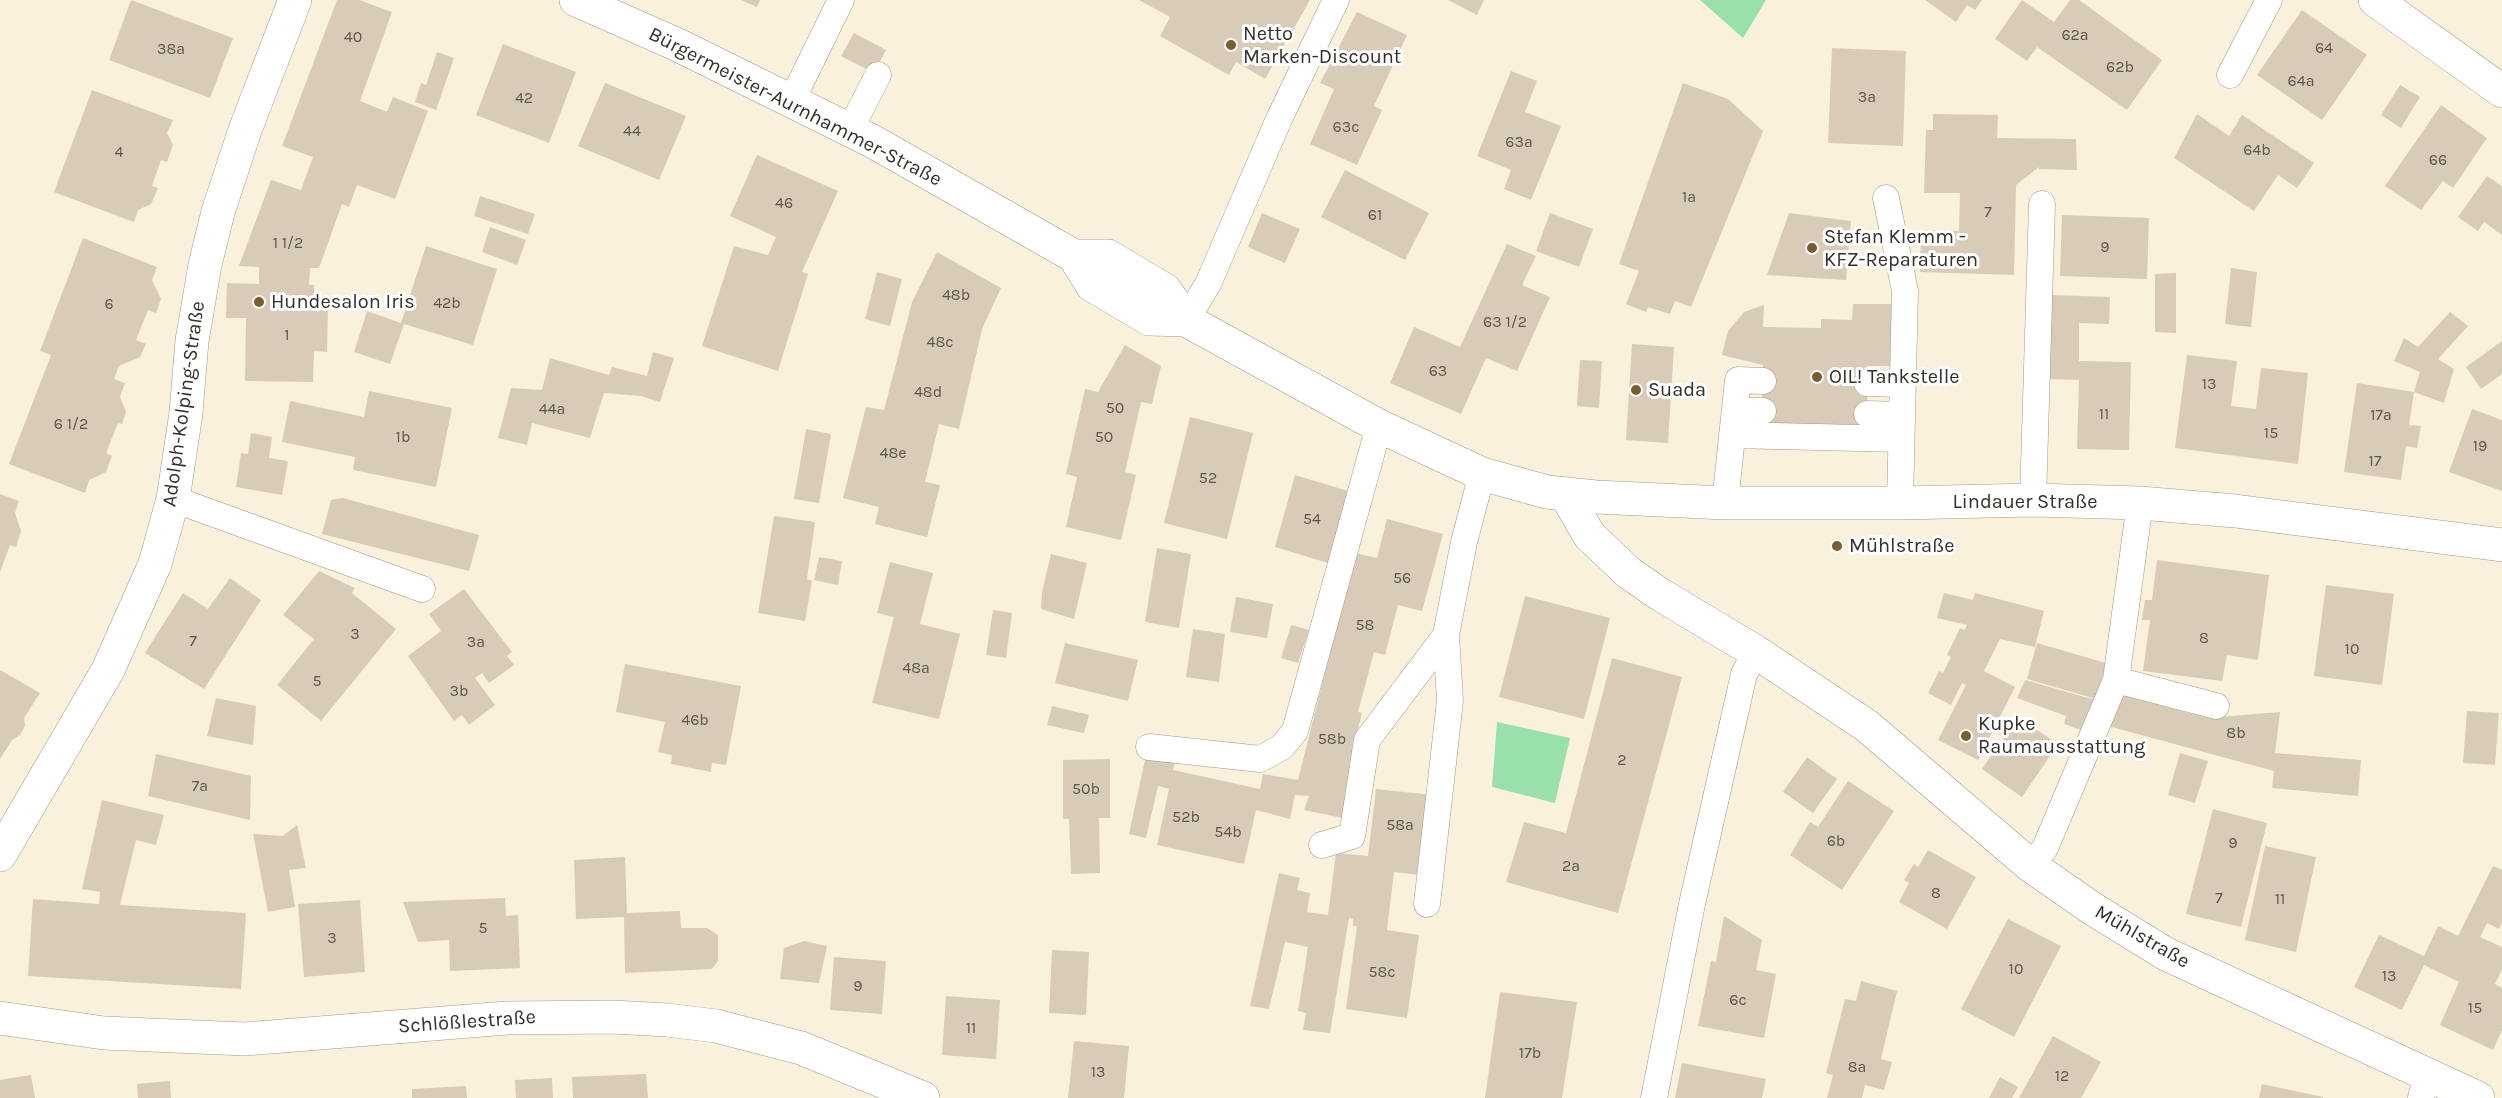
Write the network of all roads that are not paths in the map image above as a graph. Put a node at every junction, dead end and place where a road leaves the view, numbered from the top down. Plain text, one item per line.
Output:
1 (295, 0) edge
2 (576, 0) edge
3 (841, 0) edge
4 (1336, 0) edge
5 (2269, 0) edge
6 (2375, 0) edge
7 (878, 75) dead end
8 (2230, 75) dead end
9 (2502, 91) edge
10 (792, 100) junction
11 (850, 130) junction
12 (1886, 198) dead end
13 (2042, 204) dead end
14 (1186, 320) junction
15 (1763, 381) dead end
16 (1867, 383) dead end
17 (1903, 384) junction
18 (1763, 411) dead end
19 (1867, 414) dead end
20 (1734, 423) junction
21 (1379, 426) junction
22 (1901, 427) junction
23 (1482, 474) junction
24 (1556, 494) junction
25 (173, 499) junction
26 (2033, 500) junction
27 (1725, 503) junction
28 (1900, 503) junction
29 (2140, 503) junction
30 (2502, 545) edge
31 (422, 589) dead end
32 (1446, 635) junction
33 (1756, 652) junction
34 (2116, 680) junction
35 (2216, 706) dead end
36 (1149, 747) dead end
37 (1322, 845) dead end
38 (0, 855) edge
39 (2031, 866) junction
40 (1427, 904) dead end
41 (0, 1018) edge
42 (2424, 1086) edge
43 (923, 1098) edge
44 (1654, 1098) edge
45 (2478, 1098) edge

1 - 25 street, Adolph-Kolping-Straße
2 - 10 street, Bürgermeister-Aurnhammer-Straße
3 - 10 lane
4 - 14 lane
5 - 8 lane
6 - 9 street
7 - 11 lane
10 - 11 street, Bürgermeister-Aurnhammer-Straße
11 - 14 street, Bürgermeister-Aurnhammer-Straße
12 - 17 lane
13 - 26 lane
14 - 21 street, Bürgermeister-Aurnhammer-Straße
15 - 20 lane
16 - 17 lane
17 - 22 lane
18 - 20 lane
19 - 22 lane
20 - 22 lane
20 - 27 lane
21 - 23 street, Bürgermeister-Aurnhammer-Straße
21 - 36 lane
22 - 28 lane
23 - 24 street, Bürgermeister-Aurnhammer-Straße
23 - 32 lane
24 - 27 street, Lindauer Straße
24 - 33 street, Mühlstraße
25 - 31 lane
25 - 38 street, Adolph-Kolping-Straße
26 - 28 street, Lindauer Straße
26 - 29 street, Lindauer Straße
27 - 28 street, Lindauer Straße
29 - 30 street, Lindauer Straße
29 - 34 lane
32 - 37 lane
32 - 40 lane
33 - 39 street, Mühlstraße
33 - 44 lane
34 - 35 lane
34 - 39 lane
39 - 42 street, Mühlstraße
41 - 43 street, Schlößlestraße
42 - 45 street, Mühlstraße

